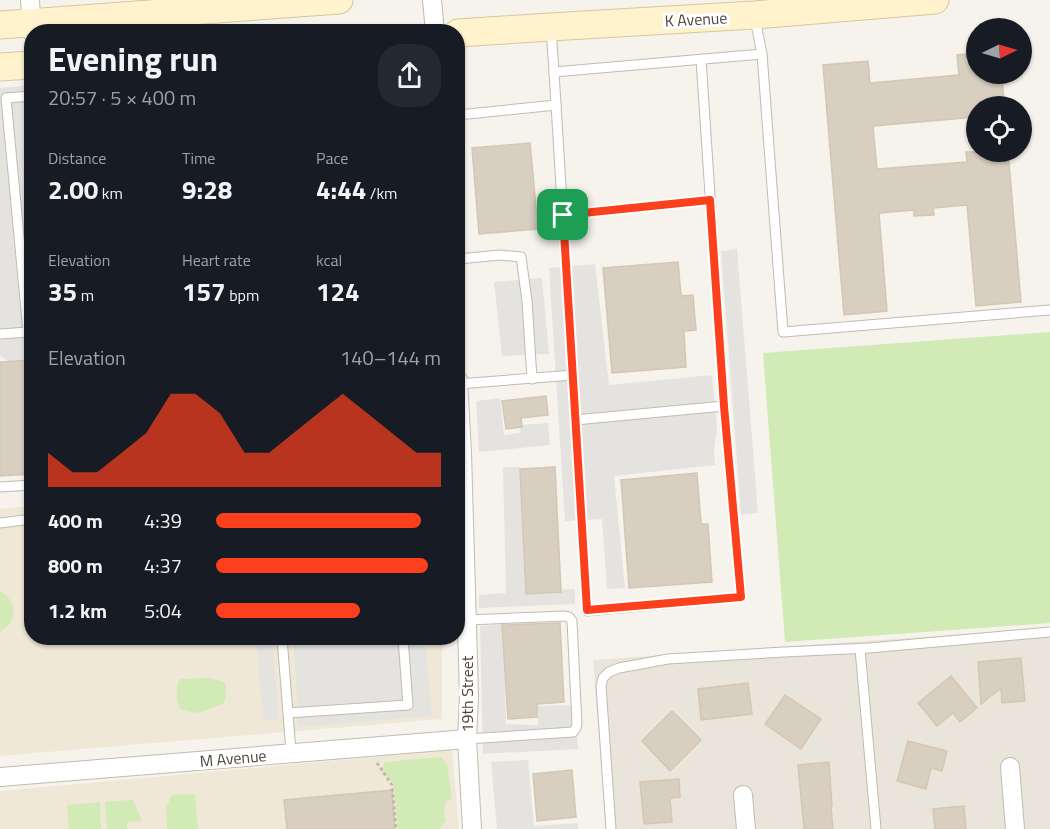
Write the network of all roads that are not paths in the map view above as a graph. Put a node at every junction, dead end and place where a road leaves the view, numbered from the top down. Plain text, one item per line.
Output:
1 (339, 0) edge
2 (432, 0) edge
3 (934, 0) edge
4 (754, 8) edge
5 (31, 18) edge
6 (434, 24) edge
7 (0, 25) edge
8 (550, 27) junction
9 (465, 33) edge
10 (762, 54) junction
11 (701, 59) junction
12 (24, 66) edge
13 (0, 67) edge
14 (554, 72) junction
15 (24, 97) edge
16 (3, 98) edge
17 (556, 105) junction
18 (465, 114) edge
19 (710, 200) junction
20 (563, 215) junction
21 (465, 258) edge
22 (24, 280) edge
23 (1050, 310) edge
24 (24, 332) edge
25 (0, 334) edge
26 (573, 375) junction
27 (532, 379) junction
28 (465, 384) edge
29 (724, 406) junction
30 (576, 420) junction
31 (24, 486) edge
32 (0, 487) edge
33 (24, 520) edge
34 (0, 522) edge
35 (465, 583) edge
36 (467, 620) junction
37 (1050, 632) edge
38 (283, 645) edge
39 (404, 645) edge
40 (860, 649) junction
41 (288, 713) junction
42 (467, 738) junction
43 (291, 753) junction
44 (1010, 767) dead end
45 (0, 777) edge
46 (743, 795) dead end
47 (472, 829) edge
48 (611, 829) edge
49 (746, 829) edge
50 (876, 829) edge
51 (1015, 829) edge

1 - 5 main road
2 - 6 street
3 - 4 main road, K Avenue
4 - 8 main road, K Avenue
4 - 10 lane
5 - 7 main road
8 - 9 main road, K Avenue
8 - 14 lane
10 - 11 lane
10 - 23 lane
11 - 14 lane
11 - 19 lane
12 - 13 main road
14 - 17 lane
15 - 16 lane
16 - 22 lane
17 - 18 lane
17 - 20 lane
19 - 20 lane
19 - 29 lane
20 - 26 lane
21 - 27 lane
24 - 25 lane
26 - 27 lane
26 - 30 lane
27 - 28 lane
29 - 30 lane
29 - 30 lane
31 - 32 lane
33 - 34 lane
35 - 36 street, 19th Street
36 - 42 street, 19th Street
36 - 42 lane
37 - 40 lane
38 - 41 lane
39 - 41 lane
40 - 48 lane
40 - 50 lane
41 - 43 lane
42 - 43 street, M Avenue
42 - 47 street, 19th Street
43 - 45 street, M Avenue
44 - 51 street
46 - 49 street

